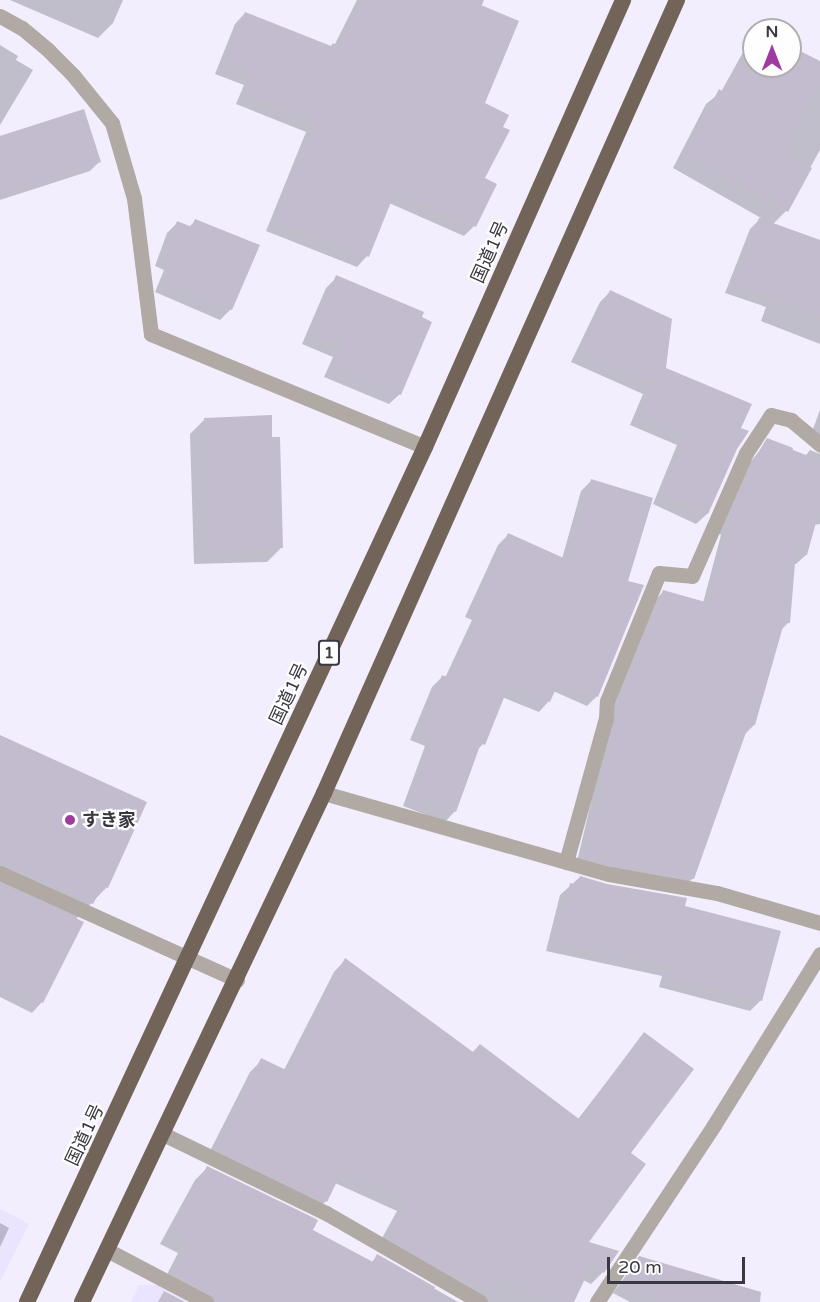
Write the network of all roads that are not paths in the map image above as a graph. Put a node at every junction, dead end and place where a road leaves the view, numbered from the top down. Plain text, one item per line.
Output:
1 (623, 0) edge
2 (677, 0) edge
3 (0, 16) edge
4 (820, 444) edge
5 (425, 447) junction
6 (324, 793) junction
7 (566, 862) junction
8 (0, 873) edge
9 (820, 923) edge
10 (820, 954) edge
11 (189, 958) junction
12 (237, 980) junction
13 (163, 1134) junction
14 (107, 1250) junction
15 (27, 1302) edge
16 (82, 1302) edge
17 (206, 1302) edge
18 (480, 1302) edge
19 (597, 1302) edge

1 - 5 highway, 国道1号 / 1
2 - 6 highway
3 - 5 street
4 - 7 street
5 - 11 highway, 国道1号 / 1
6 - 7 street
6 - 12 highway
7 - 9 street
8 - 11 street
10 - 19 street
11 - 12 street
11 - 15 highway, 国道1号 / 1
12 - 13 highway
13 - 14 highway
13 - 18 street
14 - 16 highway
14 - 17 street

